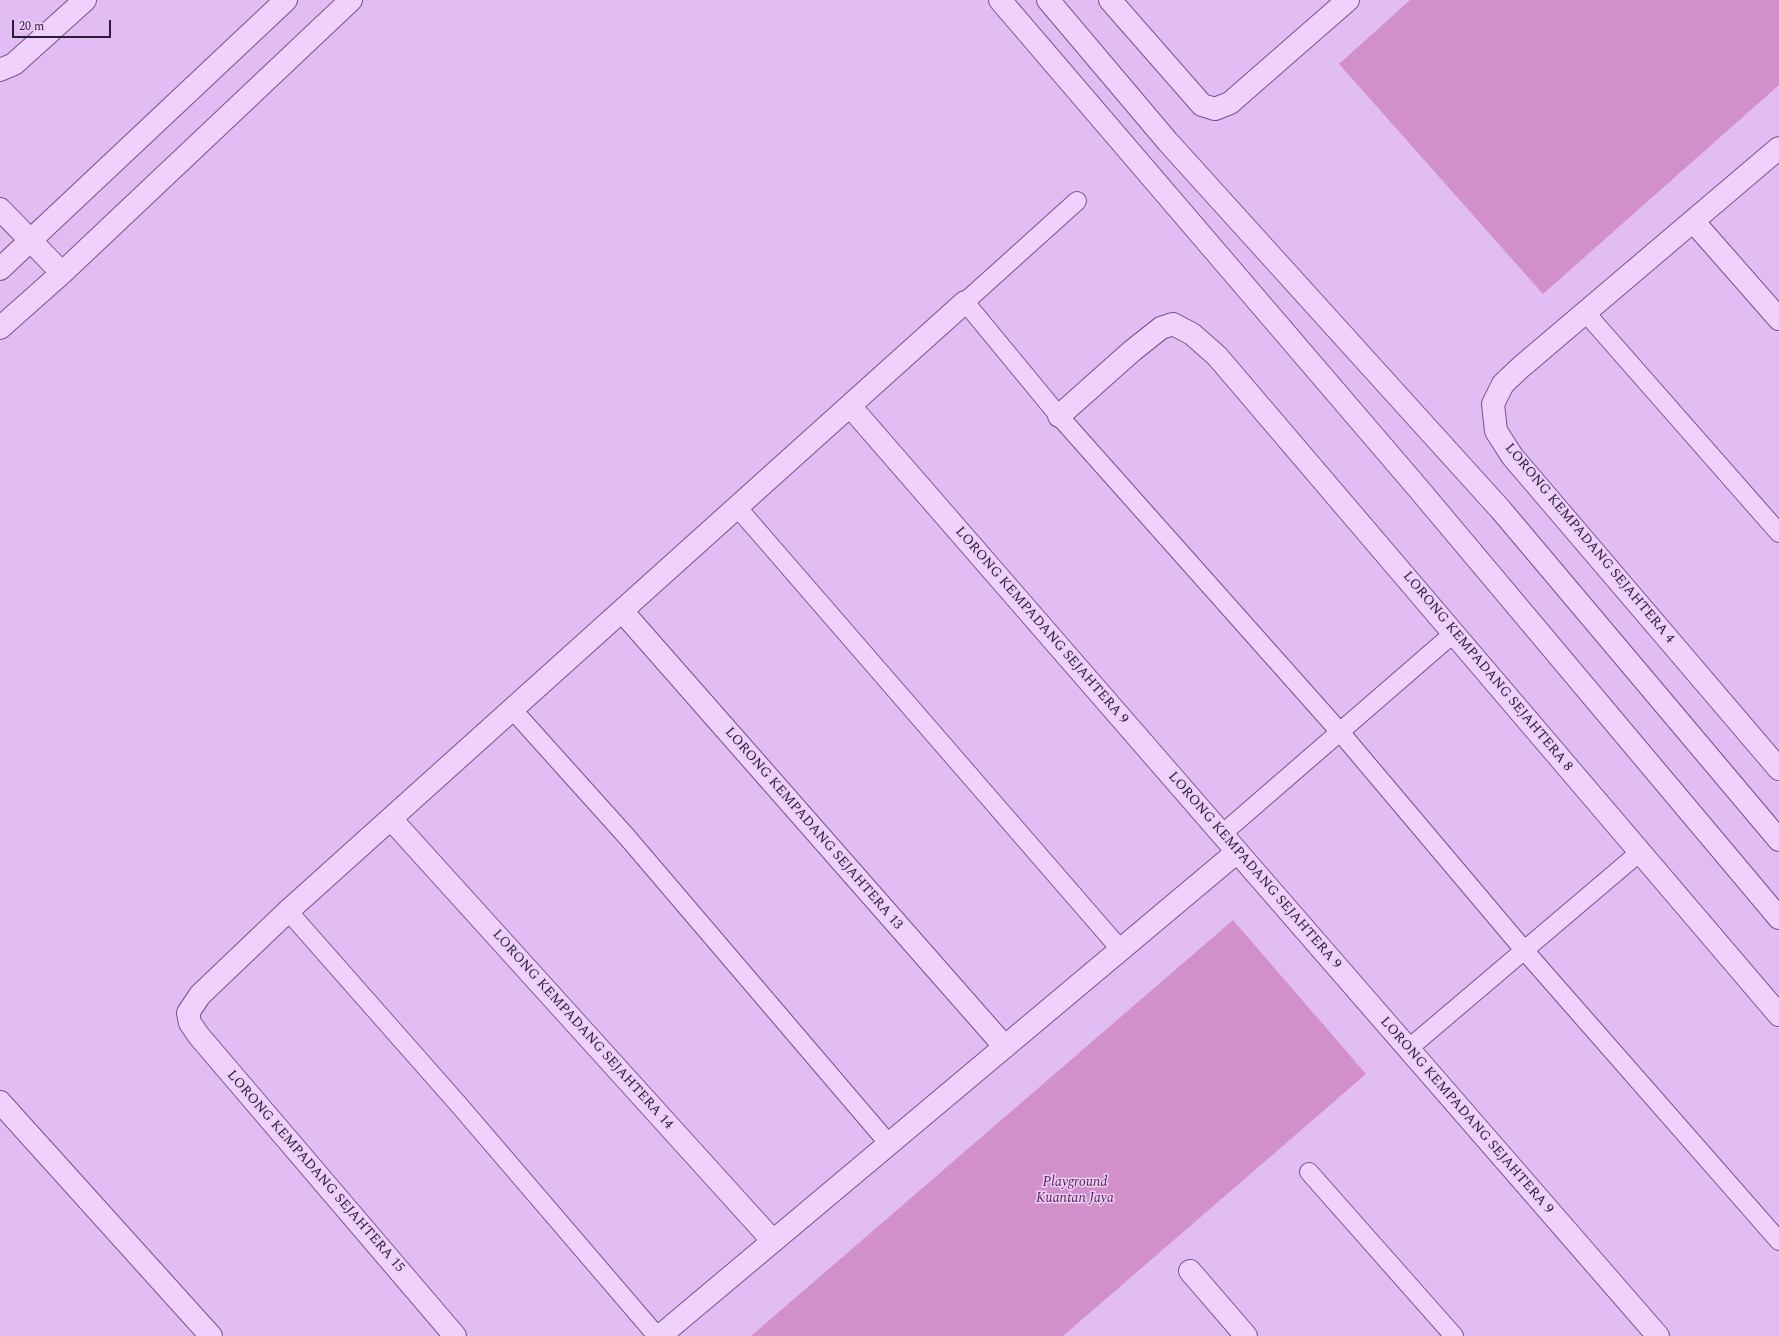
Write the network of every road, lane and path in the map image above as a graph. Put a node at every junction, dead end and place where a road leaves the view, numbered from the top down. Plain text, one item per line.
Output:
1 (85, 0) edge
2 (286, 0) edge
3 (351, 0) edge
4 (1000, 0) edge
5 (1048, 0) edge
6 (1110, 0) edge
7 (1338, 3) edge
8 (0, 70) edge
9 (1779, 148) edge
10 (1078, 201) dead end
11 (0, 209) edge
12 (1693, 221) junction
13 (30, 242) junction
14 (0, 269) edge
15 (62, 273) junction
16 (965, 302) junction
17 (1585, 312) junction
18 (1779, 320) edge
19 (2, 322) edge
20 (850, 406) junction
21 (1059, 416) junction
22 (737, 507) junction
23 (1779, 533) edge
24 (622, 611) junction
25 (1454, 633) junction
26 (512, 709) junction
27 (1340, 732) junction
28 (1779, 769) edge
29 (391, 818) junction
30 (1222, 834) junction
31 (1779, 840) edge
32 (1237, 852) junction
33 (1640, 852) junction
34 (288, 911) junction
35 (1779, 918) edge
36 (1121, 950) junction
37 (1524, 950) junction
38 (1779, 1015) edge
39 (1005, 1047) junction
40 (1408, 1049) junction
41 (0, 1102) edge
42 (890, 1144) junction
43 (1309, 1172) dead end
44 (774, 1241) junction
45 (1779, 1241) edge
46 (1190, 1271) dead end
47 (211, 1336) edge
48 (455, 1336) edge
49 (657, 1336) edge
50 (660, 1336) edge
51 (1246, 1336) edge
52 (1454, 1336) edge
53 (1658, 1336) edge

1 - 8 street
2 - 13 street
3 - 15 street
4 - 35 street
5 - 31 street
6 - 7 street
9 - 12 street, LORONG KEMPADANG SEJAHTERA 4
10 - 16 lane
11 - 13 street
12 - 17 street, LORONG KEMPADANG SEJAHTERA 4
12 - 18 street
13 - 14 street
13 - 15 street
15 - 19 street
16 - 20 street
16 - 21 lane
17 - 23 lane
17 - 28 street, LORONG KEMPADANG SEJAHTERA 4
20 - 22 street
20 - 30 street, LORONG KEMPADANG SEJAHTERA 9
21 - 25 street, LORONG KEMPADANG SEJAHTERA 8
21 - 27 lane
22 - 24 street
22 - 36 lane
24 - 26 street
24 - 39 street, LORONG KEMPADANG SEJAHTERA 13
25 - 27 lane
25 - 33 street, LORONG KEMPADANG SEJAHTERA 8
26 - 29 street
26 - 42 lane
27 - 30 lane
27 - 37 lane
29 - 34 street
29 - 44 street, LORONG KEMPADANG SEJAHTERA 14
30 - 32 street, LORONG KEMPADANG SEJAHTERA 9
32 - 36 street
32 - 40 street, LORONG KEMPADANG SEJAHTERA 9
33 - 37 lane
33 - 38 street, LORONG KEMPADANG SEJAHTERA 8
34 - 48 street, LORONG KEMPADANG SEJAHTERA 15
34 - 49 lane
36 - 39 street
37 - 40 lane
37 - 45 lane
39 - 42 street
40 - 53 street, LORONG KEMPADANG SEJAHTERA 9
41 - 47 street
42 - 44 street
43 - 52 lane
44 - 50 street
46 - 51 street

